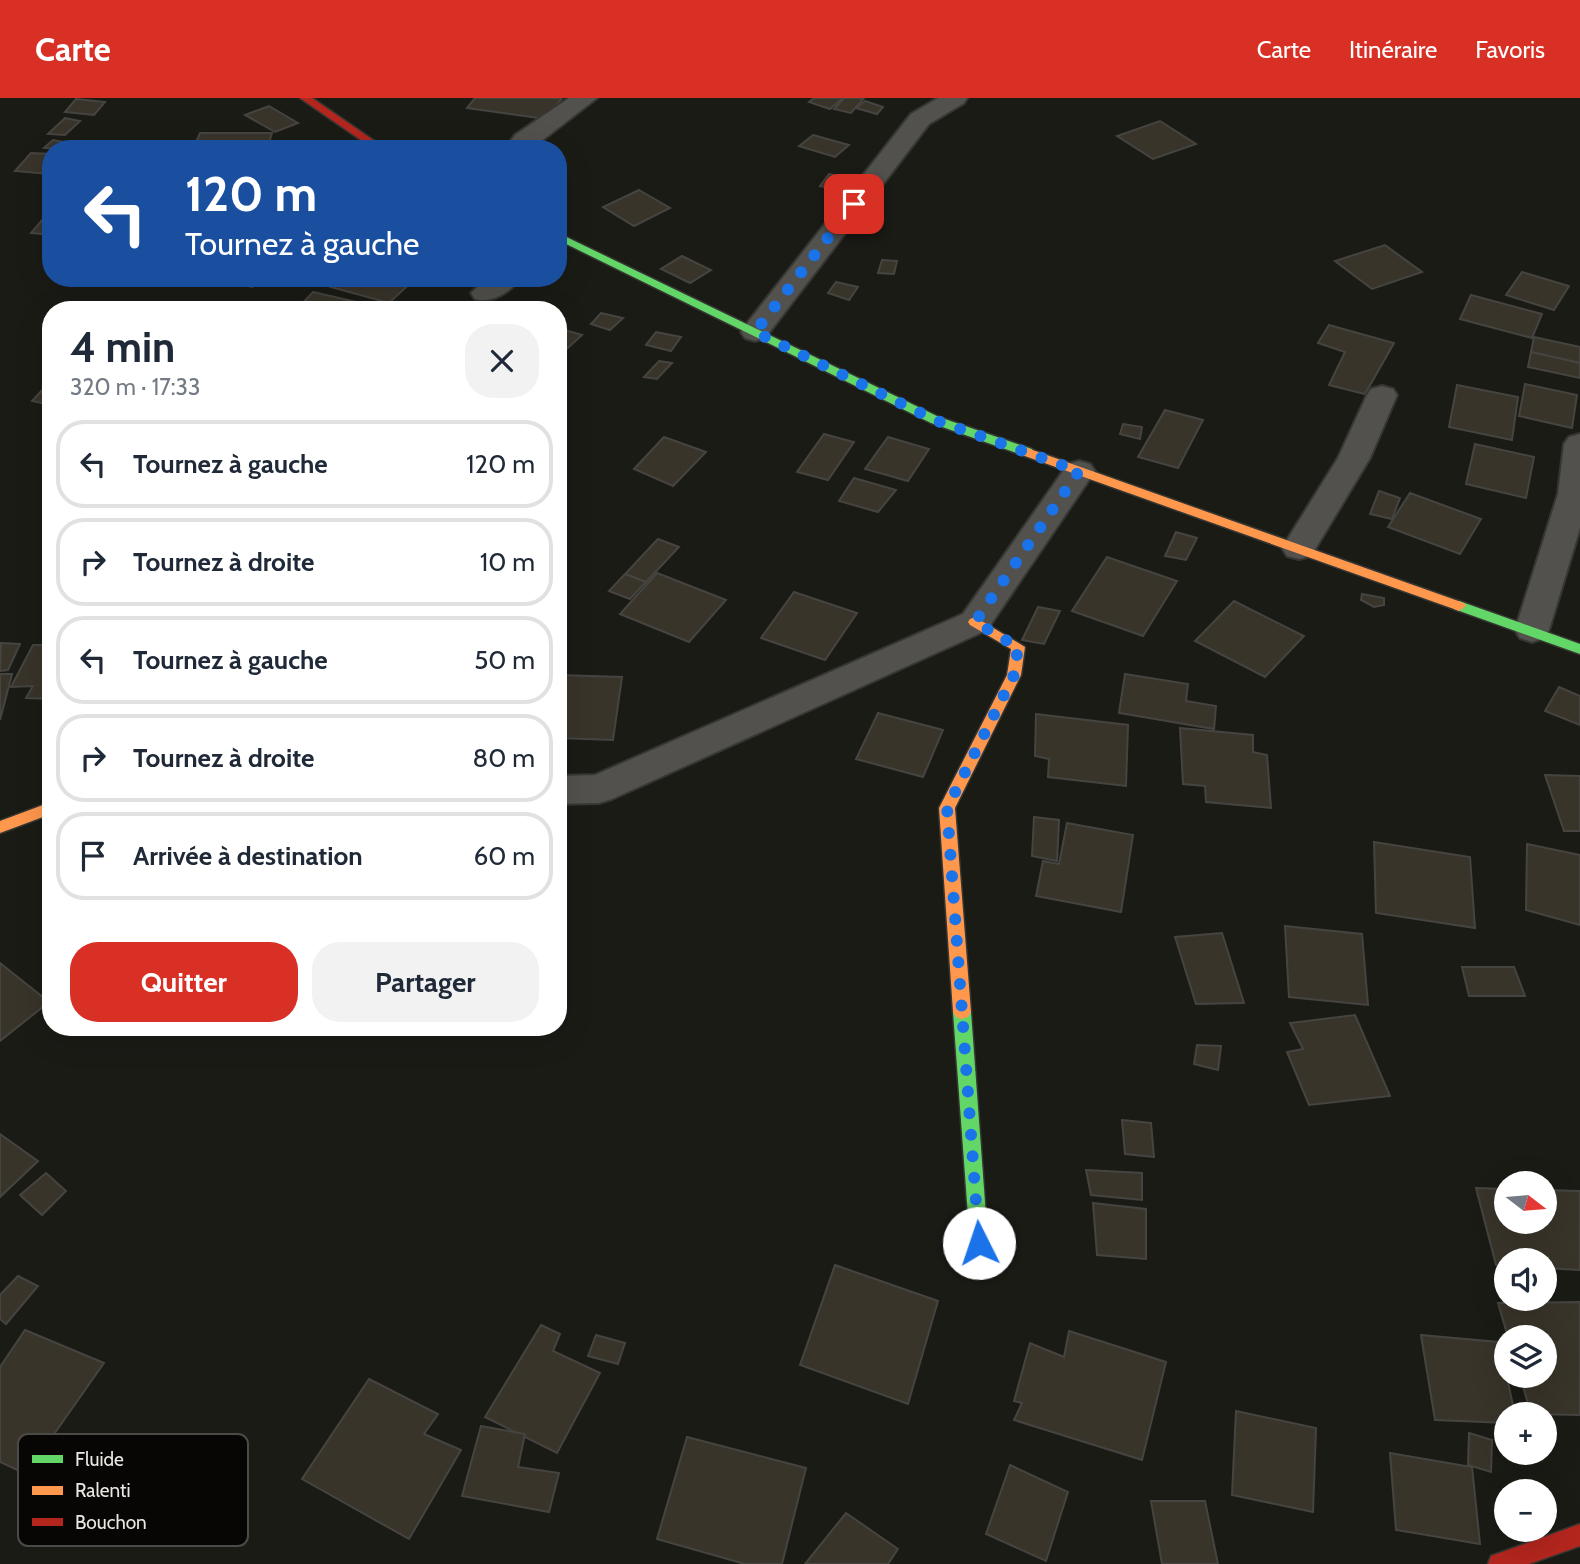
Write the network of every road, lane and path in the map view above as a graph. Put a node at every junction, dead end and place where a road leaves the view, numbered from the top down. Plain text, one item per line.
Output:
1 (305, 98) edge
2 (585, 98) edge
3 (955, 98) edge
4 (368, 140) edge
5 (524, 140) edge
6 (567, 241) edge
7 (755, 332) junction
8 (1382, 395) dead end
9 (1580, 444) edge
10 (1079, 471) junction
11 (1298, 548) junction
12 (975, 622) junction
13 (1532, 630) junction
14 (1580, 649) edge
15 (567, 790) edge
16 (42, 811) edge
17 (0, 827) edge
18 (979, 1243) dead end
19 (1580, 1535) edge
20 (1499, 1564) edge

1 - 4 street
2 - 5 street
3 - 7 street
6 - 7 street
7 - 10 street
8 - 11 street
9 - 13 street
10 - 11 street
10 - 12 street
11 - 13 street
12 - 15 street
12 - 18 street
13 - 14 street
16 - 17 street
19 - 20 street

